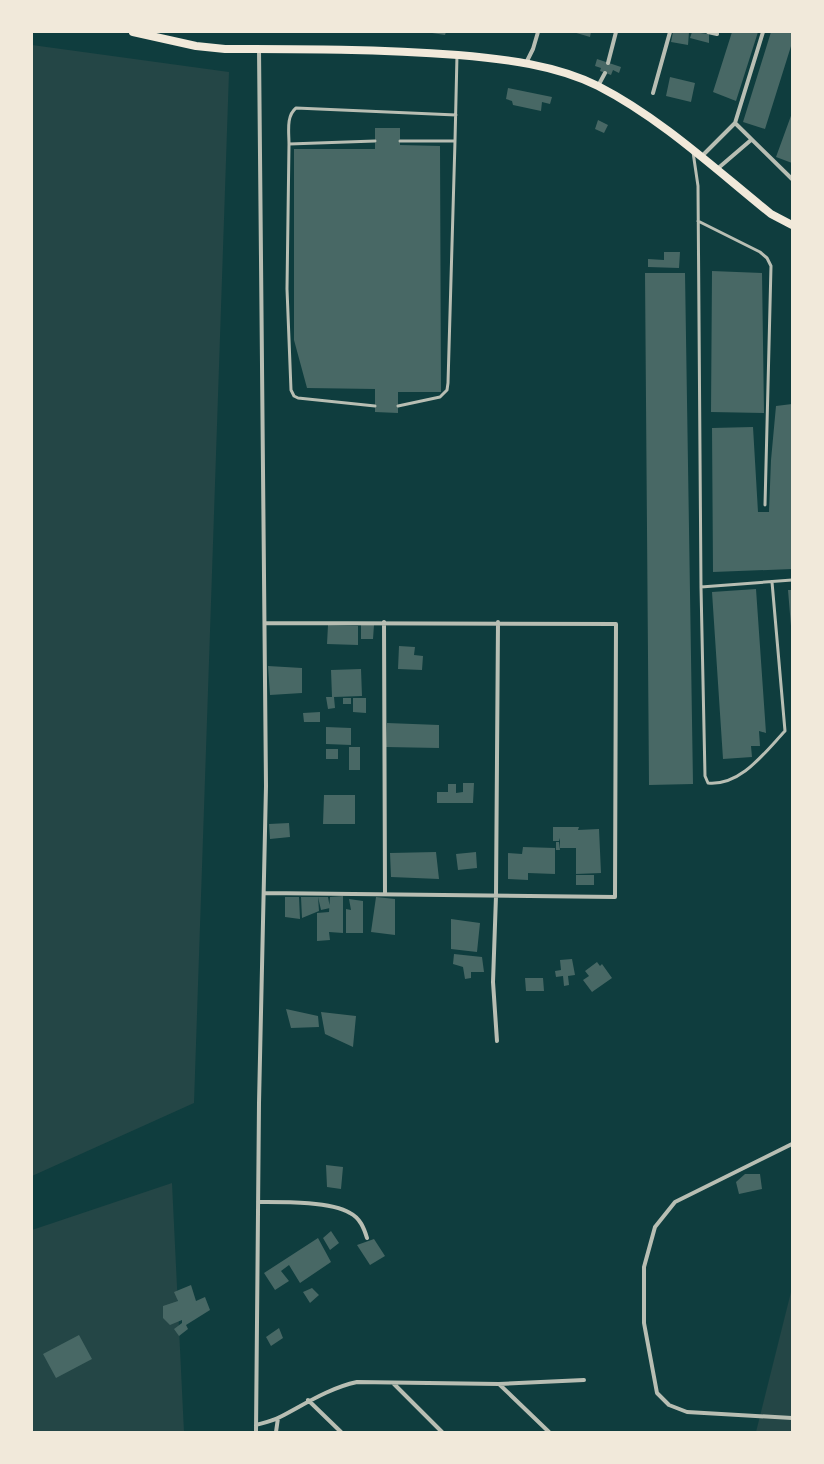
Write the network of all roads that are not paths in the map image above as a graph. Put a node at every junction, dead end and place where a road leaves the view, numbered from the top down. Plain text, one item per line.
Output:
1 (132, 32) edge
2 (538, 32) edge
3 (616, 32) edge
4 (670, 32) edge
5 (708, 32) edge
6 (762, 32) edge
7 (144, 34) edge
8 (717, 34) dead end
9 (259, 49) junction
10 (457, 55) junction
11 (608, 63) dead end
12 (525, 64) junction
13 (605, 73) dead end
14 (598, 86) junction
15 (653, 93) dead end
16 (456, 115) junction
17 (735, 123) junction
18 (751, 140) junction
19 (375, 141) dead end
20 (400, 141) dead end
21 (455, 141) junction
22 (289, 144) junction
23 (693, 151) junction
24 (701, 158) junction
25 (716, 170) junction
26 (792, 180) edge
27 (698, 221) junction
28 (792, 225) edge
29 (375, 406) dead end
30 (398, 406) dead end
31 (765, 505) dead end
32 (792, 580) edge
33 (772, 582) junction
34 (701, 587) junction
35 (384, 622) junction
36 (498, 622) junction
37 (265, 623) junction
38 (264, 893) junction
39 (385, 894) junction
40 (496, 896) junction
41 (497, 1041) dead end
42 (792, 1144) edge
43 (258, 1202) junction
44 (367, 1238) dead end
45 (584, 1380) dead end
46 (394, 1384) junction
47 (499, 1384) junction
48 (308, 1400) junction
49 (278, 1418) junction
50 (792, 1418) edge
51 (256, 1425) junction
52 (256, 1432) edge
53 (276, 1432) edge
54 (341, 1432) edge
55 (442, 1432) edge
56 (549, 1432) edge

1 - 7 main road
2 - 12 street
3 - 11 street
4 - 15 street
5 - 8 street
6 - 17 street
7 - 9 main road
9 - 10 main road
9 - 37 street
10 - 12 main road
10 - 16 lane
12 - 14 main road
13 - 14 street
14 - 23 main road
16 - 21 lane
16 - 22 lane
17 - 18 street
17 - 24 street
18 - 25 street
18 - 26 street
19 - 22 lane
20 - 21 lane
21 - 30 lane
22 - 29 lane
23 - 24 main road
23 - 27 lane
24 - 25 main road
25 - 28 main road
27 - 31 lane
27 - 34 lane
32 - 33 lane
33 - 34 lane
33 - 34 lane
35 - 36 street
35 - 37 street
35 - 39 street
36 - 40 street
36 - 40 street
37 - 38 street
38 - 39 street
38 - 43 street
39 - 40 street
40 - 41 street
42 - 50 street
43 - 44 street
43 - 51 street
45 - 47 street
46 - 47 street
46 - 48 street
46 - 55 street
47 - 56 street
48 - 49 street
48 - 54 street
49 - 51 street
49 - 53 street
51 - 52 street

